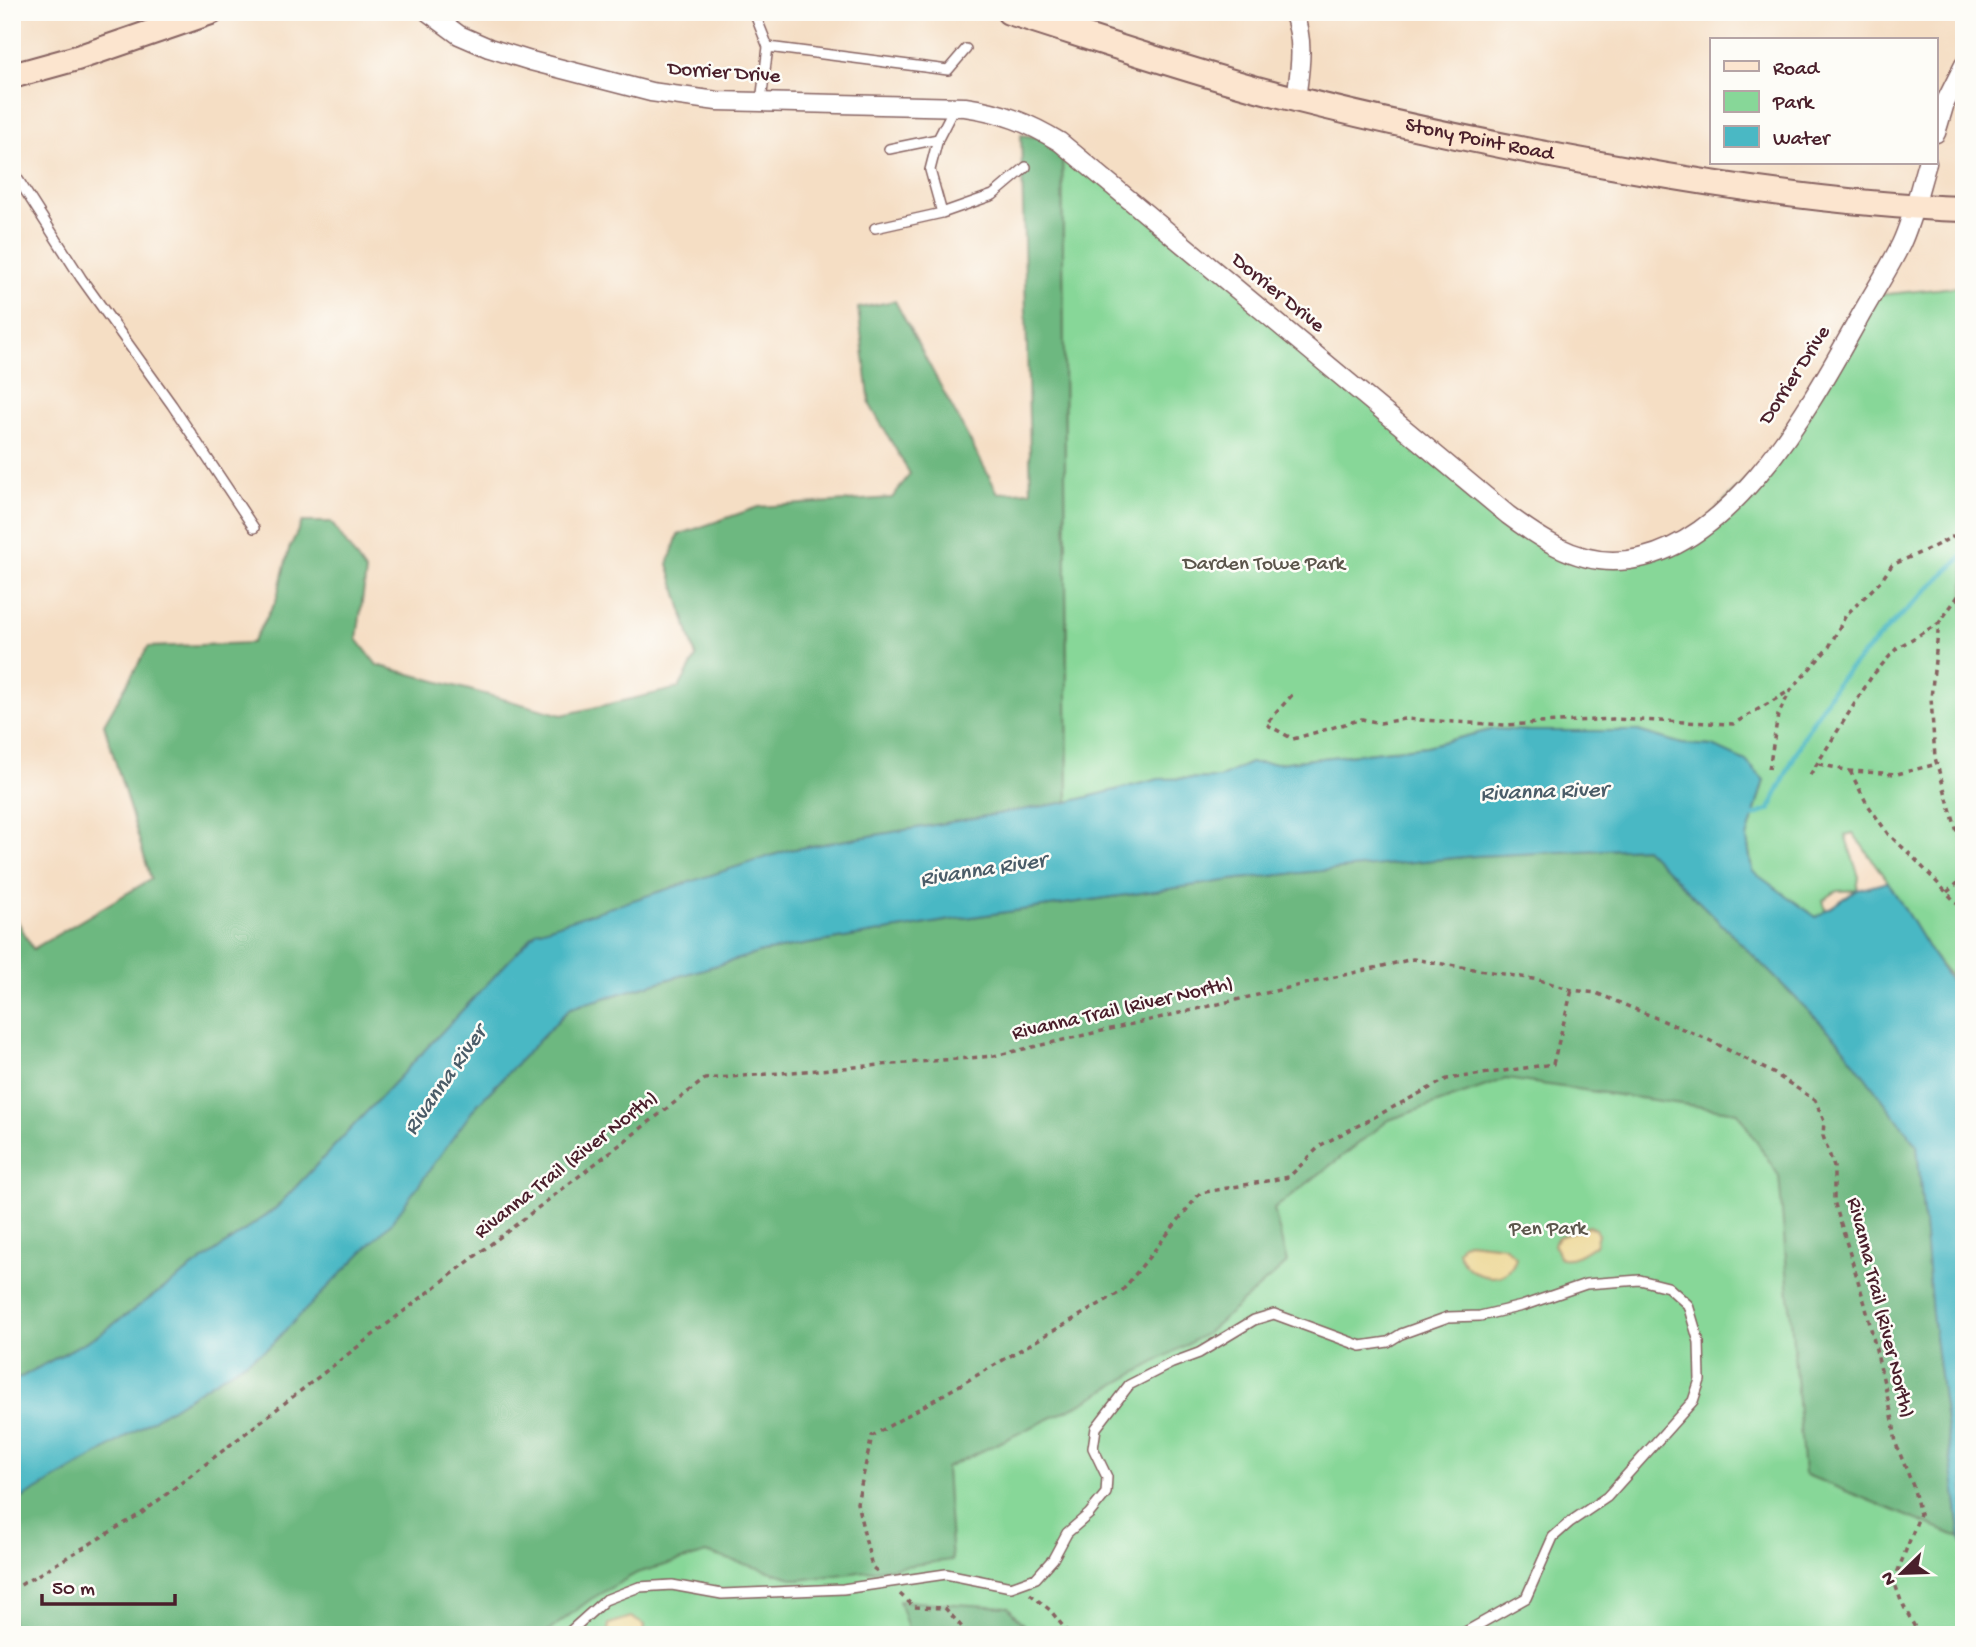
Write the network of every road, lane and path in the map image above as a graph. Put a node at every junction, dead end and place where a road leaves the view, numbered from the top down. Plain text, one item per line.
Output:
1 (211, 12) edge
2 (428, 12) edge
3 (754, 12) edge
4 (1009, 12) edge
5 (1293, 12) edge
6 (768, 47) junction
7 (966, 49) dead end
8 (1964, 65) edge
9 (12, 76) edge
10 (1296, 99) junction
11 (761, 101) junction
12 (955, 106) junction
13 (1938, 126) edge
14 (938, 139) junction
15 (889, 149) dead end
16 (1927, 164) edge
17 (1026, 167) dead end
18 (12, 170) edge
19 (1914, 207) junction
20 (1964, 209) edge
21 (942, 213) junction
22 (875, 228) dead end
23 (254, 528) dead end
24 (1964, 536) edge
25 (1964, 588) edge
26 (1939, 623) junction
27 (1791, 690) junction
28 (1292, 695) dead end
29 (1817, 763) junction
30 (1937, 764) junction
31 (1769, 769) dead end
32 (1850, 771) junction
33 (1810, 775) dead end
34 (1964, 855) edge
35 (1964, 878) edge
36 (1947, 892) junction
37 (1964, 911) edge
38 (1572, 990) junction
39 (888, 1582) junction
40 (1017, 1585) junction
41 (12, 1590) edge
42 (566, 1635) edge
43 (969, 1635) edge
44 (1069, 1635) edge
45 (1460, 1635) edge
46 (1919, 1635) edge

1 - 9 main road
2 - 11 street, Dorrier Drive
3 - 6 lane
4 - 10 main road, Stony Point Road
5 - 10 street
6 - 7 lane
6 - 11 lane
8 - 13 street
10 - 19 main road, Stony Point Road
11 - 12 street, Dorrier Drive
12 - 14 lane
12 - 19 street, Dorrier Drive
14 - 15 lane
14 - 21 lane
16 - 19 street, Dorrier Drive
17 - 21 lane
18 - 23 lane
19 - 20 main road, Stony Point Road
21 - 22 lane
24 - 27 path
25 - 26 path
26 - 29 path
26 - 30 path
27 - 28 path
27 - 31 path
29 - 32 path
29 - 33 path
30 - 32 path
30 - 34 path
32 - 36 path
35 - 36 path
36 - 37 path
38 - 39 path
38 - 41 path, Rivanna Trail (River North)
38 - 46 path, Rivanna Trail (River North)
39 - 40 lane
39 - 42 lane
39 - 43 path
40 - 44 path
40 - 45 lane

